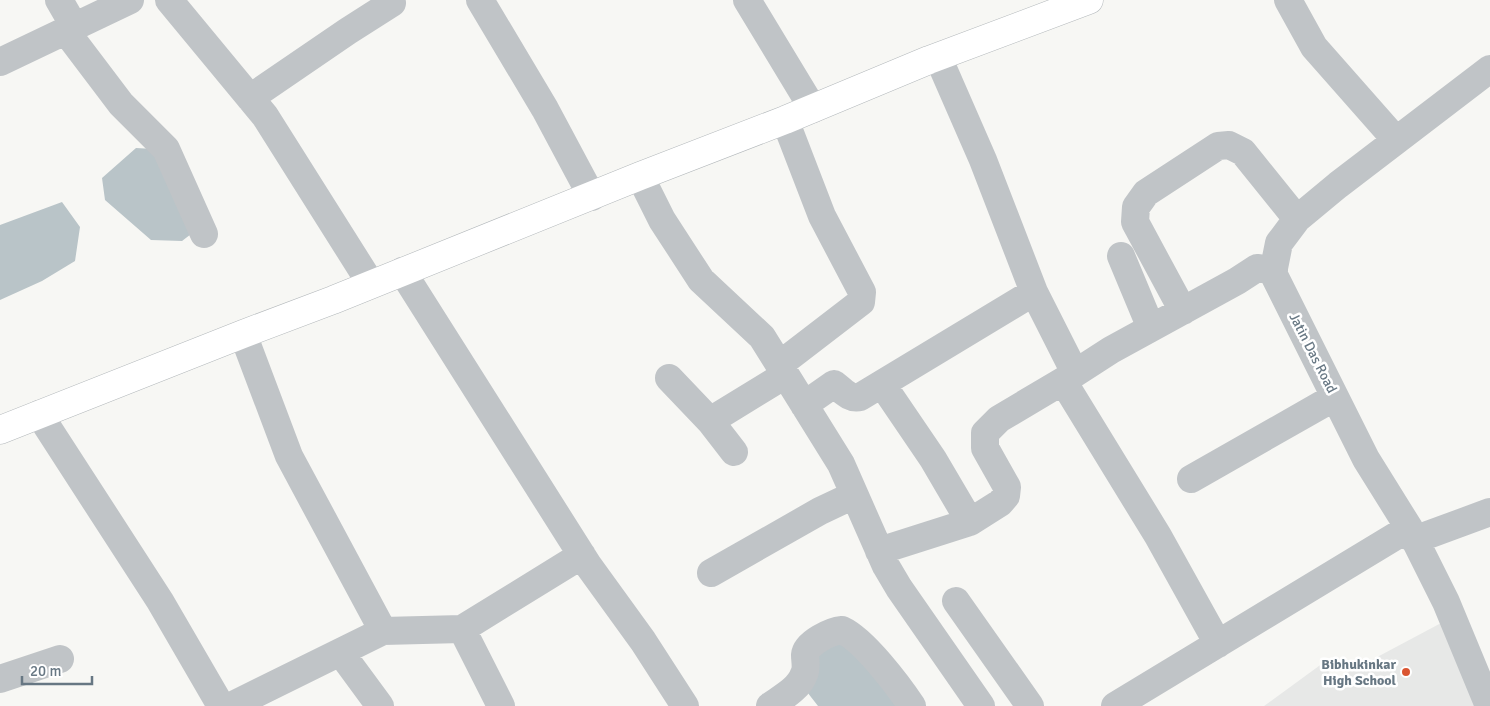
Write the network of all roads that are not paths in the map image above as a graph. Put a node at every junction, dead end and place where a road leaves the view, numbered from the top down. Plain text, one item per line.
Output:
1 (59, 0) edge
2 (130, 0) edge
3 (169, 0) edge
4 (480, 0) edge
5 (747, 0) edge
6 (1089, 0) edge
7 (1288, 0) edge
8 (392, 3) dead end
9 (70, 28) junction
10 (938, 57) junction
11 (0, 62) edge
12 (1490, 69) edge
13 (250, 98) junction
14 (813, 109) junction
15 (785, 120) junction
16 (1396, 140) junction
17 (640, 176) junction
18 (592, 197) junction
19 (1298, 219) junction
20 (204, 234) dead end
21 (1121, 256) dead end
22 (1274, 270) junction
23 (402, 271) junction
24 (371, 284) junction
25 (1034, 292) junction
26 (1183, 311) junction
27 (1151, 328) junction
28 (243, 334) junction
29 (782, 370) junction
30 (1069, 377) junction
31 (669, 378) dead end
32 (882, 384) junction
33 (1335, 397) junction
34 (804, 405) junction
35 (38, 414) junction
36 (710, 422) junction
37 (0, 430) edge
38 (734, 452) dead end
39 (1191, 479) dead end
40 (854, 495) junction
41 (1490, 512) edge
42 (970, 522) junction
43 (1412, 534) junction
44 (879, 551) junction
45 (582, 555) junction
46 (711, 573) dead end
47 (956, 601) dead end
48 (462, 629) junction
49 (383, 631) junction
50 (1218, 644) junction
51 (341, 653) junction
52 (60, 658) dead end
53 (0, 679) edge
54 (1129, 702) edge
55 (221, 706) edge
56 (231, 706) edge
57 (380, 706) edge
58 (501, 706) edge
59 (685, 706) edge
60 (770, 706) edge
61 (912, 706) edge
62 (981, 706) edge
63 (1030, 706) edge
64 (1489, 706) edge

1 - 9 street
2 - 9 street
3 - 13 street
4 - 18 street
5 - 14 street
6 - 10 main road
7 - 16 street
8 - 13 street
9 - 11 street
9 - 20 street
10 - 14 main road
10 - 25 street
12 - 16 street
13 - 24 street
14 - 15 main road
15 - 17 main road
15 - 29 street
16 - 19 street
17 - 18 main road
17 - 29 street
18 - 23 main road
19 - 22 street
19 - 26 street
21 - 27 street
22 - 26 street
22 - 33 street, Jatin Das Road
23 - 24 main road
23 - 45 street
24 - 28 main road
25 - 30 street
25 - 32 street
26 - 27 street
27 - 30 street
28 - 35 main road
28 - 49 street
29 - 34 street
29 - 36 street
30 - 42 street
30 - 50 street
31 - 36 street
32 - 34 street
32 - 42 street
33 - 39 street
33 - 43 street, Jatin Das Road
34 - 40 street
35 - 37 main road
35 - 55 street
36 - 38 street
40 - 44 street
40 - 46 street
41 - 43 street
42 - 44 street
43 - 50 street
43 - 64 street, Jatin Das Road
44 - 62 street
45 - 48 street
45 - 59 street
47 - 63 street
48 - 49 street
48 - 58 street
49 - 51 street
50 - 54 street
51 - 56 street
51 - 57 street
52 - 53 street
60 - 61 street

